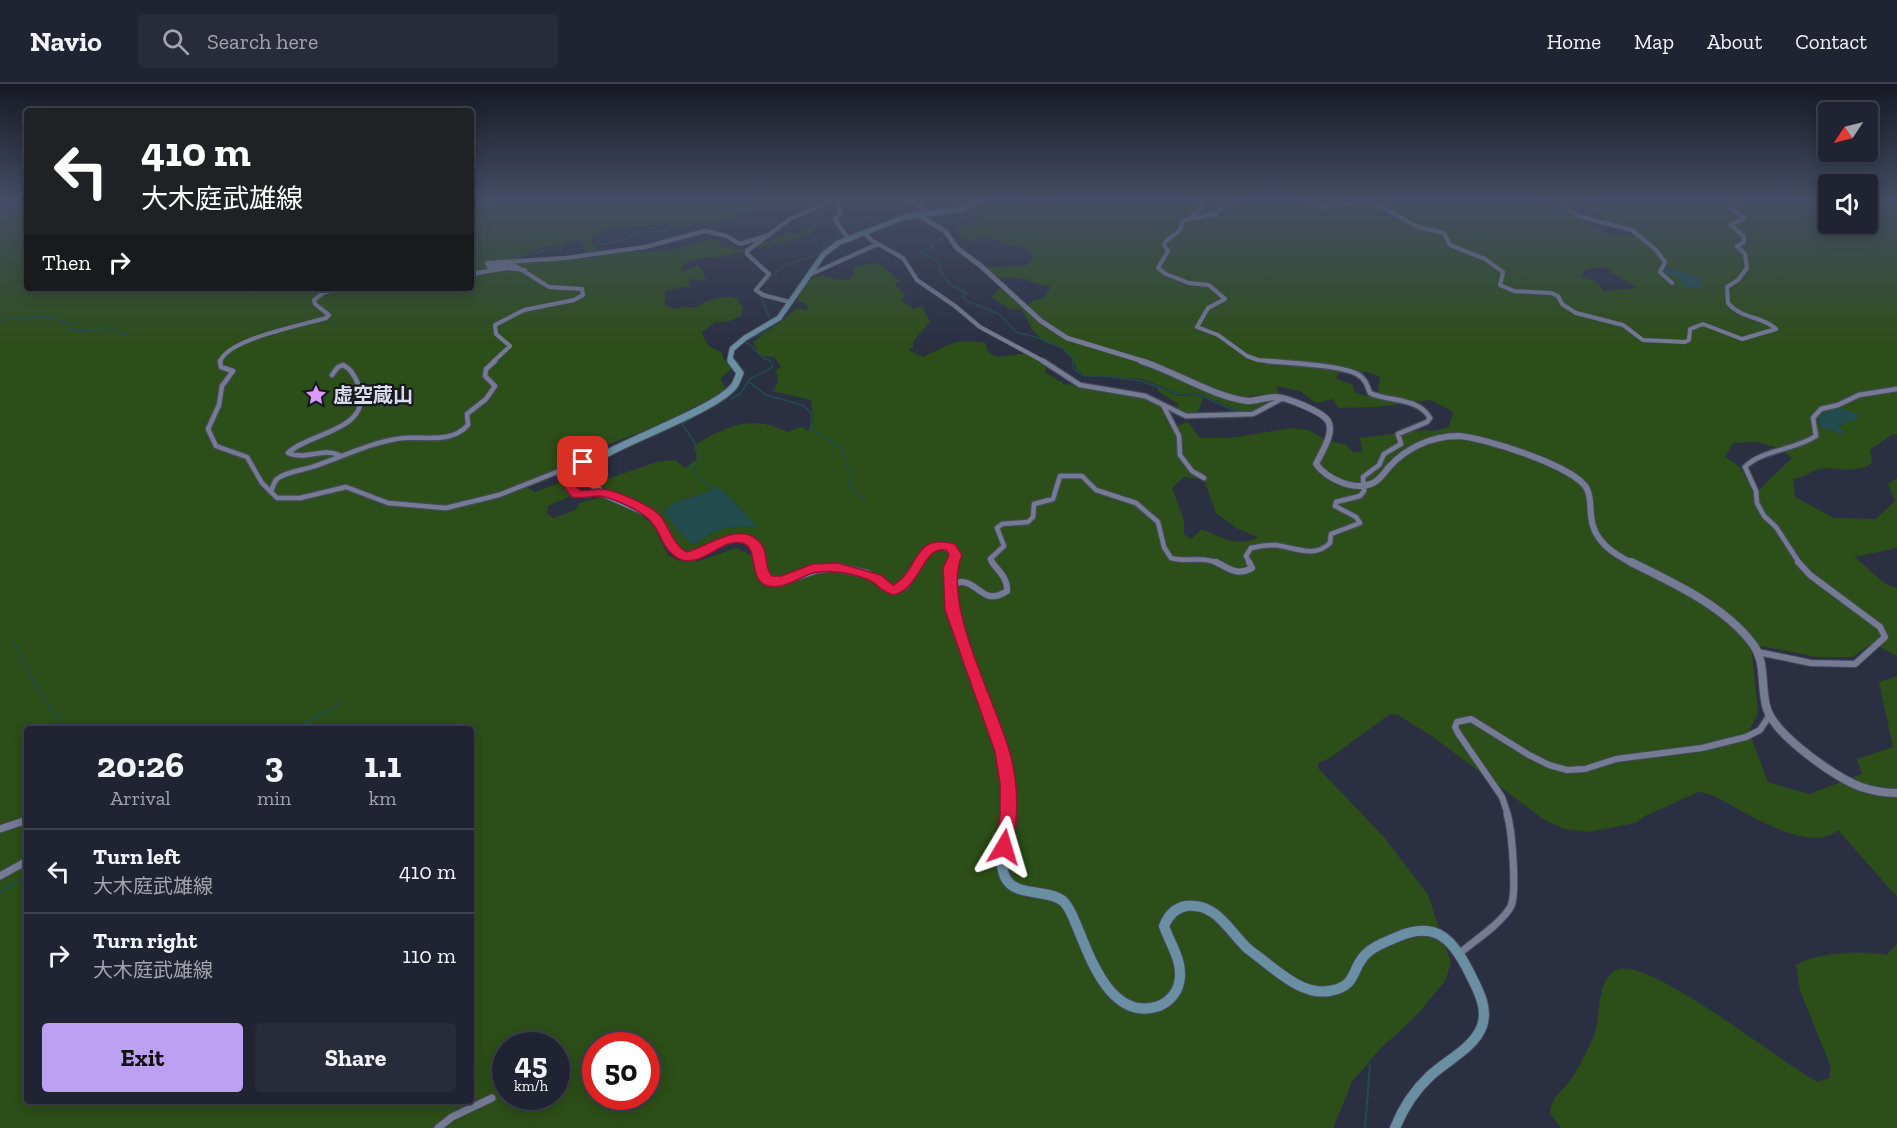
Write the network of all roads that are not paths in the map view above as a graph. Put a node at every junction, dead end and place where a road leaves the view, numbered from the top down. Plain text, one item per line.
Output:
1 (633, 249) edge
2 (751, 249) edge
3 (830, 249) edge
4 (868, 249) edge
5 (886, 249) edge
6 (958, 249) edge
7 (1166, 249) edge
8 (1462, 249) edge
9 (1654, 249) edge
10 (1739, 249) edge
11 (525, 270) junction
12 (474, 274) edge
13 (807, 276) junction
14 (1672, 283) dead end
15 (329, 291) edge
16 (790, 302) junction
17 (332, 375) dead end
18 (1897, 389) edge
19 (1283, 398) junction
20 (1163, 405) junction
21 (605, 453) junction
22 (339, 455) junction
23 (583, 462) junction
24 (1204, 478) dead end
25 (1364, 486) junction
26 (271, 492) junction
27 (599, 492) junction
28 (949, 585) junction
29 (1758, 652) junction
30 (1769, 716) junction
31 (1897, 794) edge
32 (24, 821) edge
33 (0, 829) edge
34 (24, 863) edge
35 (0, 876) edge
36 (1460, 953) junction
37 (492, 1098) dead end
38 (438, 1128) edge
39 (1395, 1128) edge

1 - 11 street
2 - 16 street
3 - 13 main road
4 - 13 street
5 - 20 street
6 - 19 street
7 - 25 street
8 - 10 street
9 - 14 street
11 - 12 street
11 - 22 street
13 - 16 main road
15 - 26 street
16 - 21 main road
17 - 22 street
18 - 29 street
19 - 20 street
19 - 25 street
20 - 24 street
21 - 23 street
21 - 27 main road
22 - 26 street
23 - 26 street
23 - 27 street
25 - 28 street
25 - 29 street
27 - 28 main road
28 - 36 main road
29 - 30 street
30 - 31 street
30 - 36 street
32 - 33 street
34 - 35 street
36 - 39 main road
37 - 38 street

